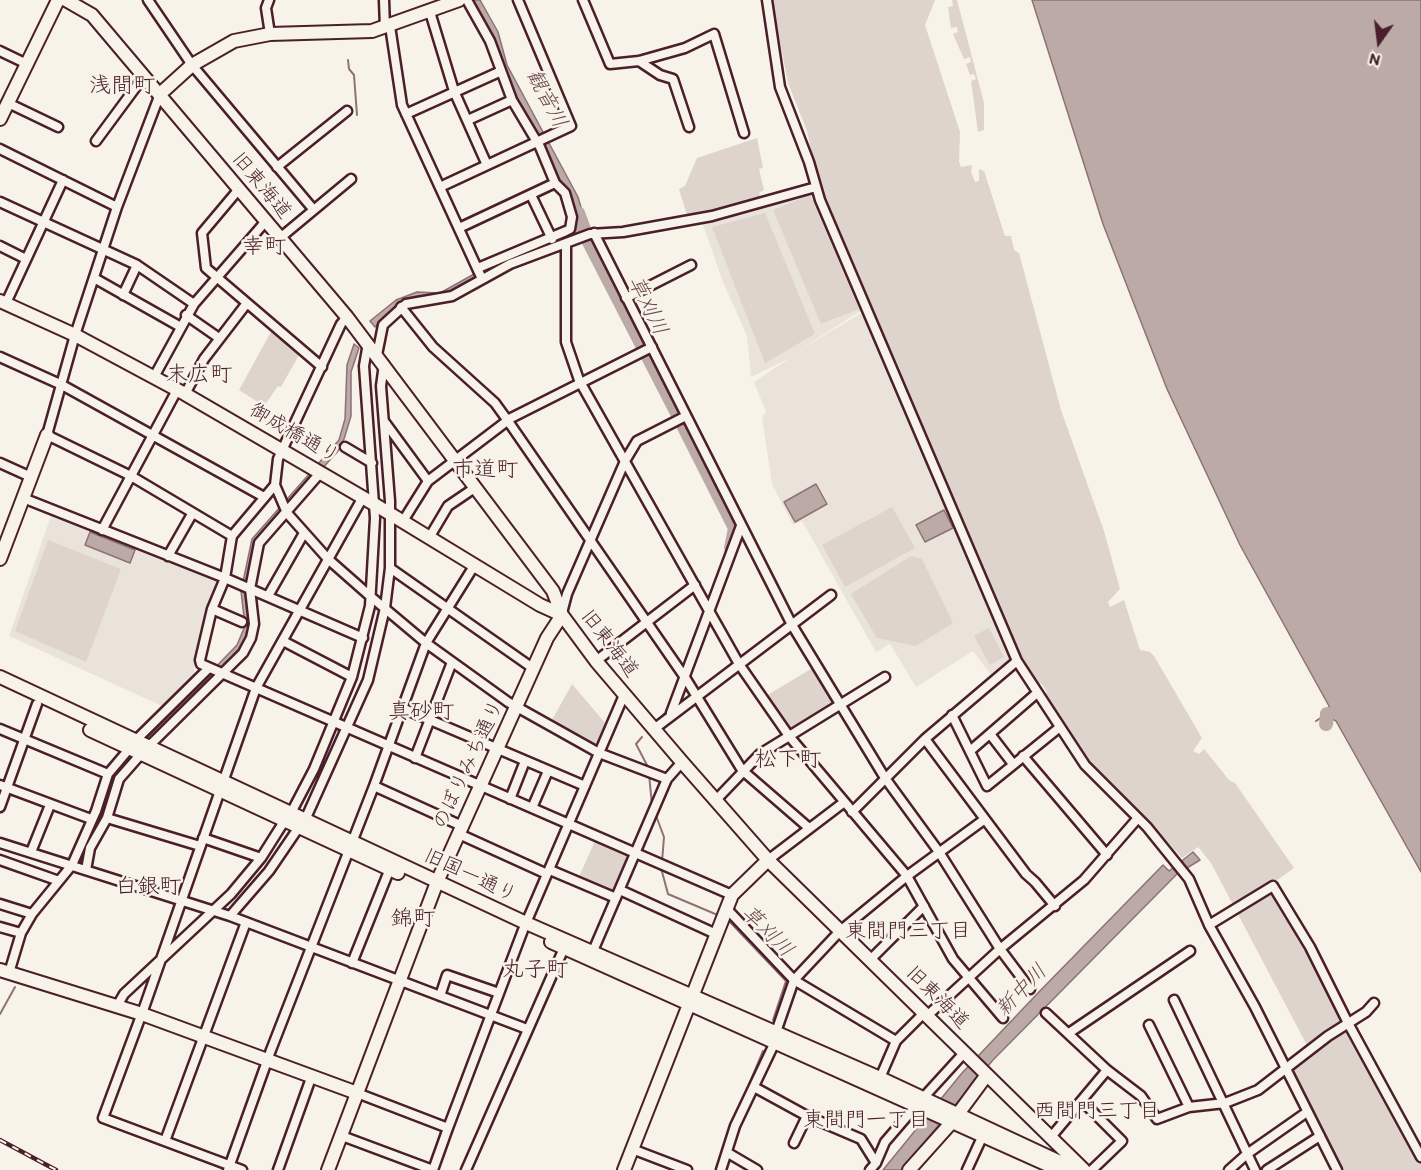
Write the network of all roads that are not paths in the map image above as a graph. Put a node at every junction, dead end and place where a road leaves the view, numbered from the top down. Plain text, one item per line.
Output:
1 (57, 0) edge
2 (66, 0) edge
3 (148, 0) edge
4 (258, 0) edge
5 (384, 0) edge
6 (459, 0) edge
7 (467, 0) edge
8 (518, 0) edge
9 (583, 0) edge
10 (767, 0) edge
11 (267, 4) edge
12 (430, 12) junction
13 (387, 27) junction
14 (270, 34) junction
15 (0, 51) edge
16 (639, 61) junction
17 (27, 64) junction
18 (192, 65) junction
19 (499, 72) junction
20 (144, 75) junction
21 (454, 91) junction
22 (160, 94) junction
23 (512, 100) junction
24 (8, 103) junction
25 (347, 111) dead end
26 (406, 114) junction
27 (0, 117) edge
28 (468, 120) junction
29 (688, 127) dead end
30 (58, 128) dead end
31 (744, 133) dead end
32 (96, 141) dead end
33 (537, 143) junction
34 (0, 148) edge
35 (487, 165) junction
36 (277, 167) junction
37 (351, 179) dead end
38 (63, 180) junction
39 (555, 183) junction
40 (440, 187) junction
41 (816, 187) junction
42 (239, 189) junction
43 (531, 195) junction
44 (0, 202) edge
45 (117, 207) junction
46 (313, 209) junction
47 (266, 221) junction
48 (43, 223) junction
49 (459, 228) junction
50 (570, 229) junction
51 (594, 233) junction
52 (280, 238) junction
53 (552, 238) junction
54 (579, 239) junction
55 (566, 245) junction
56 (0, 246) edge
57 (103, 251) junction
58 (26, 259) junction
59 (137, 265) junction
60 (690, 265) dead end
61 (478, 268) junction
62 (217, 278) junction
63 (94, 279) junction
64 (482, 279) junction
65 (123, 295) junction
66 (626, 297) junction
67 (3, 302) edge
68 (247, 303) junction
69 (194, 304) junction
70 (401, 307) junction
71 (186, 315) junction
72 (347, 317) junction
73 (179, 326) junction
74 (75, 334) junction
75 (219, 338) junction
76 (368, 343) junction
77 (652, 347) junction
78 (0, 357) edge
79 (380, 360) junction
80 (322, 367) junction
81 (153, 377) junction
82 (581, 384) junction
83 (62, 385) junction
84 (181, 392) junction
85 (686, 416) junction
86 (383, 421) junction
87 (508, 421) junction
88 (47, 435) junction
89 (153, 436) junction
90 (345, 447) dead end
91 (283, 450) junction
92 (456, 461) junction
93 (625, 461) junction
94 (0, 463) edge
95 (372, 463) junction
96 (318, 470) junction
97 (131, 476) junction
98 (31, 477) junction
99 (428, 481) junction
100 (275, 485) junction
101 (476, 487) junction
102 (264, 497) junction
103 (23, 498) junction
104 (369, 500) junction
105 (287, 513) junction
106 (390, 513) junction
107 (192, 514) junction
108 (403, 521) junction
109 (741, 526) junction
110 (102, 530) junction
111 (304, 533) junction
112 (232, 536) junction
113 (429, 538) junction
114 (591, 539) junction
115 (168, 556) junction
116 (0, 559) edge
117 (328, 559) junction
118 (474, 566) junction
119 (390, 568) junction
120 (225, 578) junction
121 (695, 585) junction
122 (250, 589) junction
123 (831, 595) dead end
124 (268, 596) junction
125 (370, 596) junction
126 (385, 608) junction
127 (212, 609) junction
128 (447, 609) junction
129 (301, 610) junction
130 (709, 610) junction
131 (562, 615) junction
132 (646, 621) junction
133 (242, 622) dead end
134 (792, 626) junction
135 (363, 638) junction
136 (283, 641) junction
137 (426, 643) junction
138 (596, 661) junction
139 (1017, 661) junction
140 (452, 662) junction
141 (739, 664) junction
142 (208, 669) junction
143 (534, 669) junction
144 (221, 675) junction
145 (0, 677) edge
146 (352, 677) junction
147 (885, 677) dead end
148 (686, 679) junction
149 (0, 686) edge
150 (256, 688) junction
151 (1037, 693) junction
152 (624, 695) junction
153 (697, 696) junction
154 (37, 704) junction
155 (840, 705) junction
156 (517, 706) junction
157 (402, 708) junction
158 (952, 715) junction
159 (669, 717) junction
160 (430, 720) junction
161 (334, 722) junction
162 (1059, 727) junction
163 (348, 728) junction
164 (0, 729) edge
165 (654, 729) junction
166 (990, 734) junction
167 (789, 736) junction
168 (25, 739) junction
169 (925, 739) junction
170 (388, 745) junction
171 (139, 748) junction
172 (497, 749) junction
173 (970, 751) junction
174 (598, 753) junction
175 (1023, 756) junction
176 (415, 758) junction
177 (525, 761) junction
178 (682, 762) junction
179 (1013, 764) junction
180 (742, 770) junction
181 (548, 771) junction
182 (108, 774) junction
183 (885, 778) junction
184 (667, 779) junction
185 (3, 786) edge
186 (374, 786) junction
187 (480, 786) junction
188 (585, 786) junction
189 (220, 787) junction
190 (510, 799) junction
191 (716, 800) junction
192 (843, 803) junction
193 (50, 804) junction
194 (0, 807) edge
195 (532, 808) junction
196 (852, 812) junction
197 (288, 817) junction
198 (107, 818) junction
199 (1138, 818) junction
200 (91, 819) junction
201 (985, 819) junction
202 (302, 824) junction
203 (568, 825) junction
204 (809, 828) junction
205 (460, 830) junction
206 (201, 842) junction
207 (0, 843) edge
208 (350, 845) junction
209 (31, 852) junction
210 (939, 852) junction
211 (635, 854) junction
212 (1107, 855) junction
213 (261, 858) junction
214 (0, 860) edge
215 (768, 860) junction
216 (72, 866) junction
217 (391, 866) junction
218 (86, 870) junction
219 (548, 872) junction
220 (907, 876) junction
221 (59, 880) junction
222 (436, 886) junction
223 (618, 894) junction
224 (732, 895) junction
225 (182, 900) junction
226 (0, 904) edge
227 (924, 906) junction
228 (1055, 906) junction
229 (726, 908) junction
230 (215, 911) junction
231 (32, 914) junction
232 (230, 916) junction
233 (246, 922) junction
234 (1209, 925) junction
235 (0, 927) edge
236 (525, 927) junction
237 (840, 931) junction
238 (21, 933) junction
239 (716, 934) junction
240 (310, 947) junction
241 (564, 948) junction
242 (1000, 949) junction
243 (593, 951) junction
244 (1190, 951) dead end
245 (870, 960) junction
246 (161, 961) junction
247 (352, 963) junction
248 (4, 972) edge
249 (968, 977) junction
250 (794, 980) junction
251 (400, 981) junction
252 (1030, 989) dead end
253 (499, 993) junction
254 (440, 996) junction
255 (691, 999) junction
256 (1174, 1000) dead end
257 (1374, 1003) dead end
258 (117, 1006) junction
259 (1046, 1013) dead end
260 (142, 1014) junction
261 (926, 1014) junction
262 (491, 1015) junction
263 (1003, 1018) dead end
264 (1348, 1023) junction
265 (1149, 1026) dead end
266 (527, 1029) junction
267 (1069, 1033) junction
268 (204, 1037) junction
269 (776, 1037) junction
270 (896, 1041) junction
271 (967, 1057) junction
272 (267, 1060) junction
273 (1286, 1068) junction
274 (1107, 1070) junction
275 (986, 1076) junction
276 (311, 1078) junction
277 (880, 1078) junction
278 (754, 1087) junction
279 (357, 1093) junction
280 (1083, 1101) junction
281 (922, 1103) junction
282 (1225, 1103) junction
283 (1189, 1107) junction
284 (1307, 1112) junction
285 (807, 1116) junction
286 (952, 1119) junction
287 (448, 1128) junction
288 (984, 1131) junction
289 (1049, 1135) junction
290 (342, 1136) junction
291 (1320, 1136) junction
292 (165, 1141) junction
293 (794, 1143) dead end
294 (632, 1149) junction
295 (1037, 1151) junction
296 (728, 1153) junction
297 (1247, 1154) junction
298 (1421, 1157) edge
299 (873, 1167) edge
300 (229, 1168) edge
301 (242, 1170) edge
302 (278, 1170) edge
303 (328, 1170) edge
304 (466, 1170) edge
305 (624, 1170) edge
306 (687, 1170) edge
307 (721, 1170) edge
308 (757, 1170) edge
309 (909, 1170) edge
310 (968, 1170) edge
311 (1059, 1170) edge
312 (1077, 1170) edge
313 (1084, 1170) edge
314 (1092, 1170) edge
315 (1229, 1170) edge
316 (1255, 1170) edge
317 (1267, 1170) edge
318 (1337, 1170) edge

1 - 17 street
2 - 20 street, 旧東海道
3 - 18 street
4 - 11 street
5 - 13 street
6 - 12 street
7 - 19 street
8 - 33 street
9 - 16 street
10 - 41 street
11 - 14 street
12 - 13 street
12 - 21 street
13 - 14 street
13 - 26 street
14 - 18 street
15 - 17 street
16 - 29 street
16 - 31 street
17 - 24 street
18 - 22 street
18 - 36 street
19 - 21 street
19 - 23 street
20 - 22 street, 旧東海道
20 - 32 street
21 - 26 street
21 - 28 street
22 - 42 street, 旧東海道
22 - 45 street
23 - 28 street
23 - 33 street
24 - 27 street
24 - 30 street
25 - 36 street
26 - 40 street
28 - 35 street
33 - 35 street
33 - 39 street
34 - 38 street
35 - 40 street
36 - 46 street
37 - 46 street
38 - 45 street
38 - 48 street
39 - 43 street
39 - 50 street
40 - 49 street
41 - 51 street
41 - 139 street
42 - 47 street, 旧東海道
42 - 62 street
43 - 49 street
43 - 53 street
44 - 48 street
45 - 57 street
46 - 52 street
47 - 52 street, 旧東海道
47 - 62 street
48 - 57 street
48 - 58 street
49 - 61 street
50 - 53 street
50 - 54 street
51 - 54 street
51 - 66 street
52 - 72 street, 旧東海道
53 - 61 street
54 - 55 street
55 - 64 street
55 - 82 street
56 - 58 street
57 - 59 street
57 - 63 street
58 - 67 street
59 - 65 street
59 - 69 street
60 - 66 street
61 - 64 street
62 - 68 street
62 - 69 street
63 - 65 street
63 - 74 street
64 - 70 street
65 - 73 street
66 - 77 street
67 - 74 street, 御成橋通り
68 - 75 street
68 - 80 street
69 - 71 street
70 - 79 street
70 - 87 street
71 - 73 street
71 - 75 street
72 - 76 street, 旧東海道
72 - 80 street
73 - 81 street
74 - 81 street, 御成橋通り
74 - 83 street
75 - 84 street
76 - 79 street, 旧東海道
76 - 95 street
77 - 82 street
77 - 85 street
78 - 83 street
79 - 86 street
79 - 92 street, 旧東海道
80 - 91 street
81 - 84 street, 御成橋通り
82 - 87 street
82 - 93 street
83 - 88 street
83 - 89 street
84 - 89 street
84 - 91 street, 御成橋通り
85 - 93 street
85 - 109 street
86 - 99 street
86 - 106 street
87 - 92 street
87 - 114 street
88 - 97 street
88 - 98 street
89 - 97 street
89 - 102 street
90 - 95 street
91 - 96 street, 御成橋通り
91 - 100 street
92 - 99 street
92 - 101 street, 旧東海道
93 - 114 street
93 - 121 street
94 - 98 street
95 - 104 street
96 - 104 street, 御成橋通り
96 - 105 street
97 - 107 street
97 - 110 street
98 - 103 street
99 - 108 street
100 - 102 street
100 - 105 street
101 - 113 street
101 - 131 street, 旧東海道
102 - 112 street
103 - 110 street
103 - 116 street
104 - 106 street, 御成橋通り
104 - 117 street
104 - 125 street
105 - 111 street
105 - 122 street
106 - 108 street, 御成橋通り
106 - 119 street
107 - 112 street
107 - 115 street
108 - 113 street, 御成橋通り
109 - 130 street
109 - 134 street
110 - 115 street
111 - 117 street
111 - 124 street
112 - 120 street
113 - 118 street, 御成橋通り
114 - 131 street
114 - 132 street
115 - 120 street
117 - 125 street
117 - 129 street
118 - 128 street
118 - 131 street, 御成橋通り
119 - 126 street
119 - 128 street
120 - 122 street
120 - 127 street
121 - 130 street
121 - 132 street
122 - 124 street
122 - 144 street
123 - 134 street
124 - 129 street
125 - 126 street
125 - 135 street
126 - 137 street
126 - 163 street
127 - 133 street
127 - 142 street
128 - 137 street
128 - 143 street
129 - 135 street
129 - 136 street
130 - 141 street
130 - 148 street
131 - 138 street, 旧東海道
131 - 143 street, のぼりみち通り
132 - 138 street
132 - 148 street
134 - 141 street
134 - 155 street
135 - 146 street
136 - 146 street
136 - 150 street
137 - 140 street
137 - 157 street
138 - 152 street, 旧東海道
139 - 151 street
139 - 158 street
140 - 156 street
140 - 160 street
141 - 153 street
141 - 167 street
142 - 144 street
142 - 171 street
143 - 156 street, のぼりみち通り
144 - 150 street
144 - 171 street
145 - 171 street, 旧国一通り
146 - 161 street
147 - 155 street
148 - 153 street
148 - 159 street
149 - 154 street, 旧国一通り
150 - 161 street
150 - 189 street
151 - 162 street
151 - 166 street
152 - 165 street, 旧東海道
152 - 174 street
153 - 159 street
153 - 180 street
154 - 168 street
154 - 171 street, 旧国一通り
155 - 167 street
155 - 183 street
156 - 172 street, のぼりみち通り
156 - 174 street
157 - 160 street
157 - 170 street
158 - 169 street
158 - 173 street
159 - 165 street
160 - 172 street
160 - 176 street
161 - 163 street
161 - 197 street
162 - 175 street
162 - 199 street
163 - 170 street
163 - 202 street
164 - 168 street
165 - 178 street, 旧東海道
166 - 173 street
166 - 179 street
167 - 180 street
167 - 192 street
168 - 182 street
168 - 185 street
169 - 183 street
169 - 201 street
170 - 176 street
170 - 186 street
171 - 182 street
171 - 189 street, 旧国一通り
171 - 198 street
172 - 177 street
172 - 187 street, のぼりみち通り
173 - 179 street
174 - 184 street
174 - 188 street
175 - 179 street
175 - 212 street
176 - 187 street
177 - 181 street
177 - 190 street
178 - 184 street
178 - 191 street, 旧東海道
180 - 191 street
180 - 204 street
181 - 188 street
181 - 195 street
182 - 200 street
183 - 196 street
183 - 210 street
184 - 211 street
185 - 193 street
185 - 194 street
186 - 205 street
186 - 208 street
187 - 190 street
187 - 205 street, のぼりみち通り
188 - 203 street
189 - 197 street, 旧国一通り
189 - 206 street
190 - 195 street
191 - 215 street, 旧東海道
192 - 196 street
192 - 204 street
193 - 200 street
193 - 209 street
195 - 203 street
196 - 220 street
197 - 202 street, 旧国一通り
197 - 213 street
198 - 206 street
198 - 218 street
199 - 212 street
199 - 234 street
200 - 216 street
201 - 210 street
201 - 228 street
202 - 208 street, 旧国一通り
202 - 232 street
203 - 211 street
203 - 219 street
204 - 215 street
205 - 219 street
205 - 222 street, のぼりみち通り
206 - 213 street
206 - 225 street
207 - 209 street
208 - 217 street, 旧国一通り
208 - 240 street
209 - 216 street
210 - 220 street
210 - 242 street
211 - 223 street
211 - 224 street
212 - 228 street
213 - 230 street
214 - 221 street
215 - 224 street
215 - 237 street, 旧東海道
216 - 218 street
216 - 221 street
217 - 222 street, 旧国一通り
217 - 247 street
218 - 225 street
219 - 223 street
219 - 236 street
220 - 227 street
220 - 237 street
221 - 231 street
222 - 236 street, 旧国一通り
222 - 251 street, のぼりみち通り
223 - 239 street
223 - 243 street
224 - 229 street
225 - 230 street
225 - 246 street
226 - 231 street
227 - 245 street
227 - 249 street
228 - 242 street
229 - 239 street
229 - 250 street
230 - 232 street
230 - 246 street
231 - 238 street
232 - 233 street
233 - 240 street
233 - 268 street
234 - 264 street
234 - 273 street
235 - 238 street
236 - 241 street, 旧国一通り
236 - 243 street, 旧国一通り
236 - 253 street
237 - 245 street, 旧東海道
237 - 250 street
238 - 248 street
239 - 255 street
240 - 247 street
240 - 272 street
241 - 255 street, 旧国一通り
241 - 266 street
242 - 249 street
242 - 252 street
243 - 255 street, 旧国一通り
244 - 267 street
245 - 261 street, 旧東海道
246 - 258 street
246 - 260 street
247 - 251 street
248 - 258 street
249 - 261 street
249 - 263 street
250 - 269 street
250 - 270 street
251 - 254 street
251 - 279 street, のぼりみち通り
253 - 254 street
253 - 262 street
254 - 262 street
255 - 269 street, 旧国一通り
255 - 294 street
256 - 282 street
257 - 264 street
258 - 260 street
259 - 267 street
260 - 268 street
260 - 292 street
261 - 270 street
261 - 271 street, 旧東海道
262 - 266 street
262 - 287 street
264 - 273 street
264 - 298 street
265 - 283 street
266 - 304 street
267 - 274 street
268 - 272 street
268 - 292 street
269 - 277 street, 旧国一通り
269 - 278 street
269 - 281 street, 旧国一通り
270 - 277 street
271 - 275 street, 旧東海道
271 - 281 street
272 - 276 street
272 - 300 street
273 - 282 street
273 - 284 street
274 - 280 street
274 - 283 street
275 - 286 street
275 - 289 street, 旧東海道
276 - 279 street
276 - 302 street
277 - 281 street, 旧国一通り
278 - 285 street
278 - 296 street
279 - 287 street
279 - 290 street, のぼりみち通り
280 - 289 street
280 - 314 street
281 - 286 street
281 - 299 street
282 - 283 street
282 - 297 street
284 - 291 street
284 - 297 street
285 - 293 street
285 - 299 street
286 - 288 street
286 - 309 street
287 - 290 street
288 - 295 street
288 - 310 street
288 - 311 street
289 - 295 street
289 - 313 street, 旧東海道
290 - 303 street, のぼりみち通り
291 - 317 street
291 - 318 street
292 - 300 street
294 - 305 street
294 - 306 street
295 - 312 street
296 - 307 street
296 - 308 street
297 - 315 street
297 - 316 street
300 - 301 street

